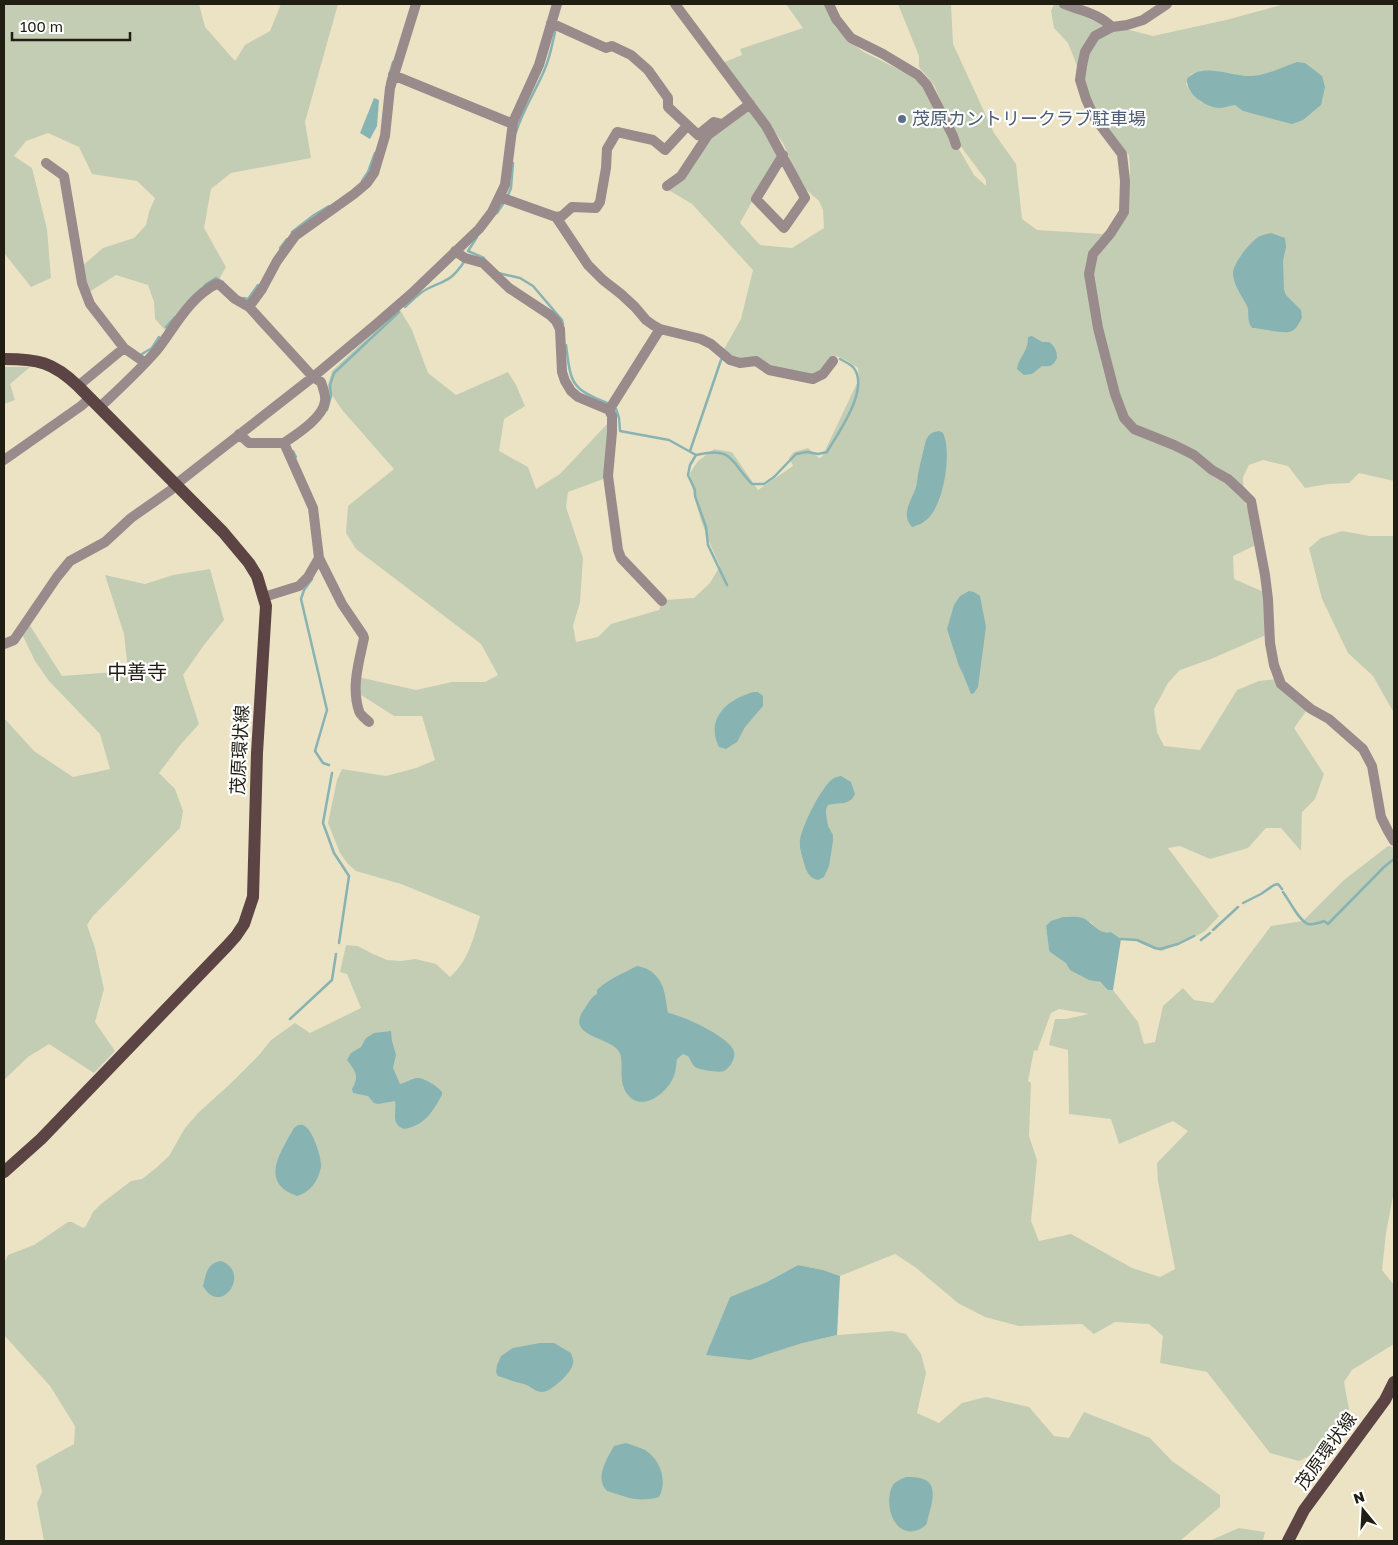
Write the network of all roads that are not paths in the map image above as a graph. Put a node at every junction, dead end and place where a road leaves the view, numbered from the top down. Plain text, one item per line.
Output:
1 (416, 4) edge
2 (556, 4) edge
3 (675, 4) edge
4 (829, 4) edge
5 (1064, 4) edge
6 (1167, 4) edge
7 (551, 23) junction
8 (1112, 27) junction
9 (393, 75) junction
10 (750, 104) junction
11 (513, 122) junction
12 (722, 124) junction
13 (687, 126) junction
14 (956, 145) dead end
15 (783, 155) junction
16 (46, 163) dead end
17 (667, 186) dead end
18 (500, 197) junction
19 (556, 217) junction
20 (455, 251) junction
21 (249, 307) junction
22 (660, 329) junction
23 (124, 348) junction
24 (4, 359) edge
25 (833, 361) dead end
26 (144, 362) junction
27 (313, 377) junction
28 (78, 386) junction
29 (95, 403) junction
30 (609, 410) junction
31 (239, 434) junction
32 (284, 443) junction
33 (4, 460) edge
34 (175, 485) junction
35 (319, 558) junction
36 (264, 597) junction
37 (662, 601) dead end
38 (4, 644) edge
39 (369, 722) dead end
40 (1394, 841) edge
41 (4, 1172) edge
42 (1394, 1382) edge
43 (1288, 1541) edge

1 - 9 street
2 - 7 street
3 - 10 street
4 - 14 street
5 - 8 street
6 - 8 street
7 - 11 street
7 - 13 street
8 - 40 street
9 - 11 street
9 - 21 street
10 - 12 street
10 - 15 street
11 - 18 street
12 - 13 street
12 - 17 street
13 - 19 street
15 - 15 street
16 - 23 street
18 - 19 street
18 - 20 street
19 - 22 street
20 - 27 street
20 - 30 street
21 - 26 street
21 - 27 street
22 - 25 street
22 - 30 street
23 - 26 street
23 - 28 street
24 - 28 main road, 茂原環状線
26 - 29 street
27 - 31 street
27 - 32 street
28 - 29 main road, 茂原環状線
29 - 33 street
29 - 34 main road, 茂原環状線
30 - 37 street
31 - 32 street
31 - 34 street
32 - 35 street
34 - 36 main road, 茂原環状線
34 - 38 street
35 - 36 street
35 - 39 street
36 - 41 main road, 茂原環状線
42 - 43 main road, 茂原環状線

